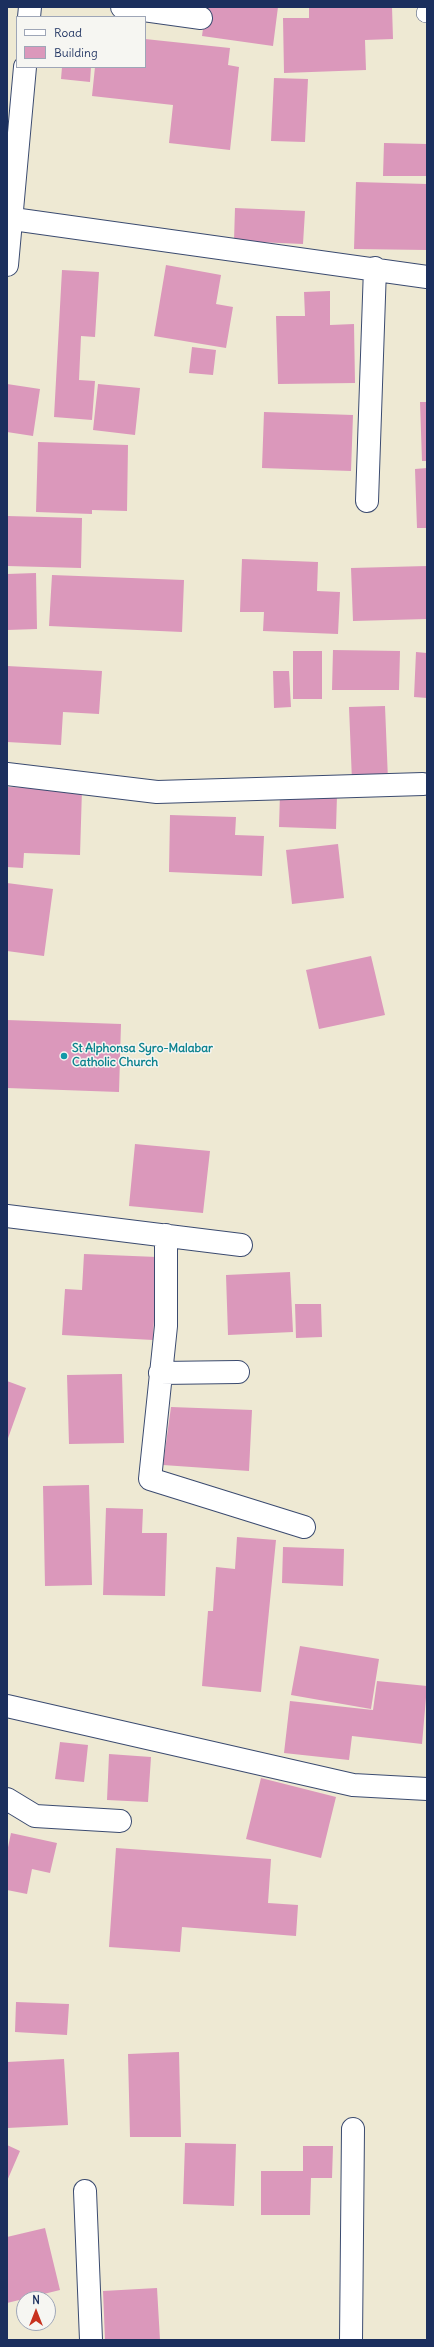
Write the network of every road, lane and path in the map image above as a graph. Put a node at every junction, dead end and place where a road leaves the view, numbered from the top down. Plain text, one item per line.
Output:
1 (122, 7) edge
2 (201, 18) dead end
3 (25, 68) edge
4 (13, 219) junction
5 (7, 265) edge
6 (375, 268) junction
7 (427, 276) edge
8 (367, 501) dead end
9 (7, 774) edge
10 (423, 784) dead end
11 (7, 1216) edge
12 (166, 1235) junction
13 (241, 1245) dead end
14 (238, 1372) dead end
15 (160, 1374) junction
16 (304, 1527) dead end
17 (8, 1712) edge
18 (427, 1789) edge
19 (7, 1799) edge
20 (120, 1821) dead end
21 (353, 2129) dead end
22 (85, 2191) dead end
23 (91, 2340) edge
24 (351, 2340) edge

1 - 2 street
3 - 4 street
4 - 5 street
4 - 6 street
6 - 7 street
6 - 8 street
9 - 10 street
11 - 12 street
12 - 13 street
12 - 15 street
14 - 15 street
15 - 16 street
17 - 18 street
19 - 20 street
21 - 24 street
22 - 23 street

